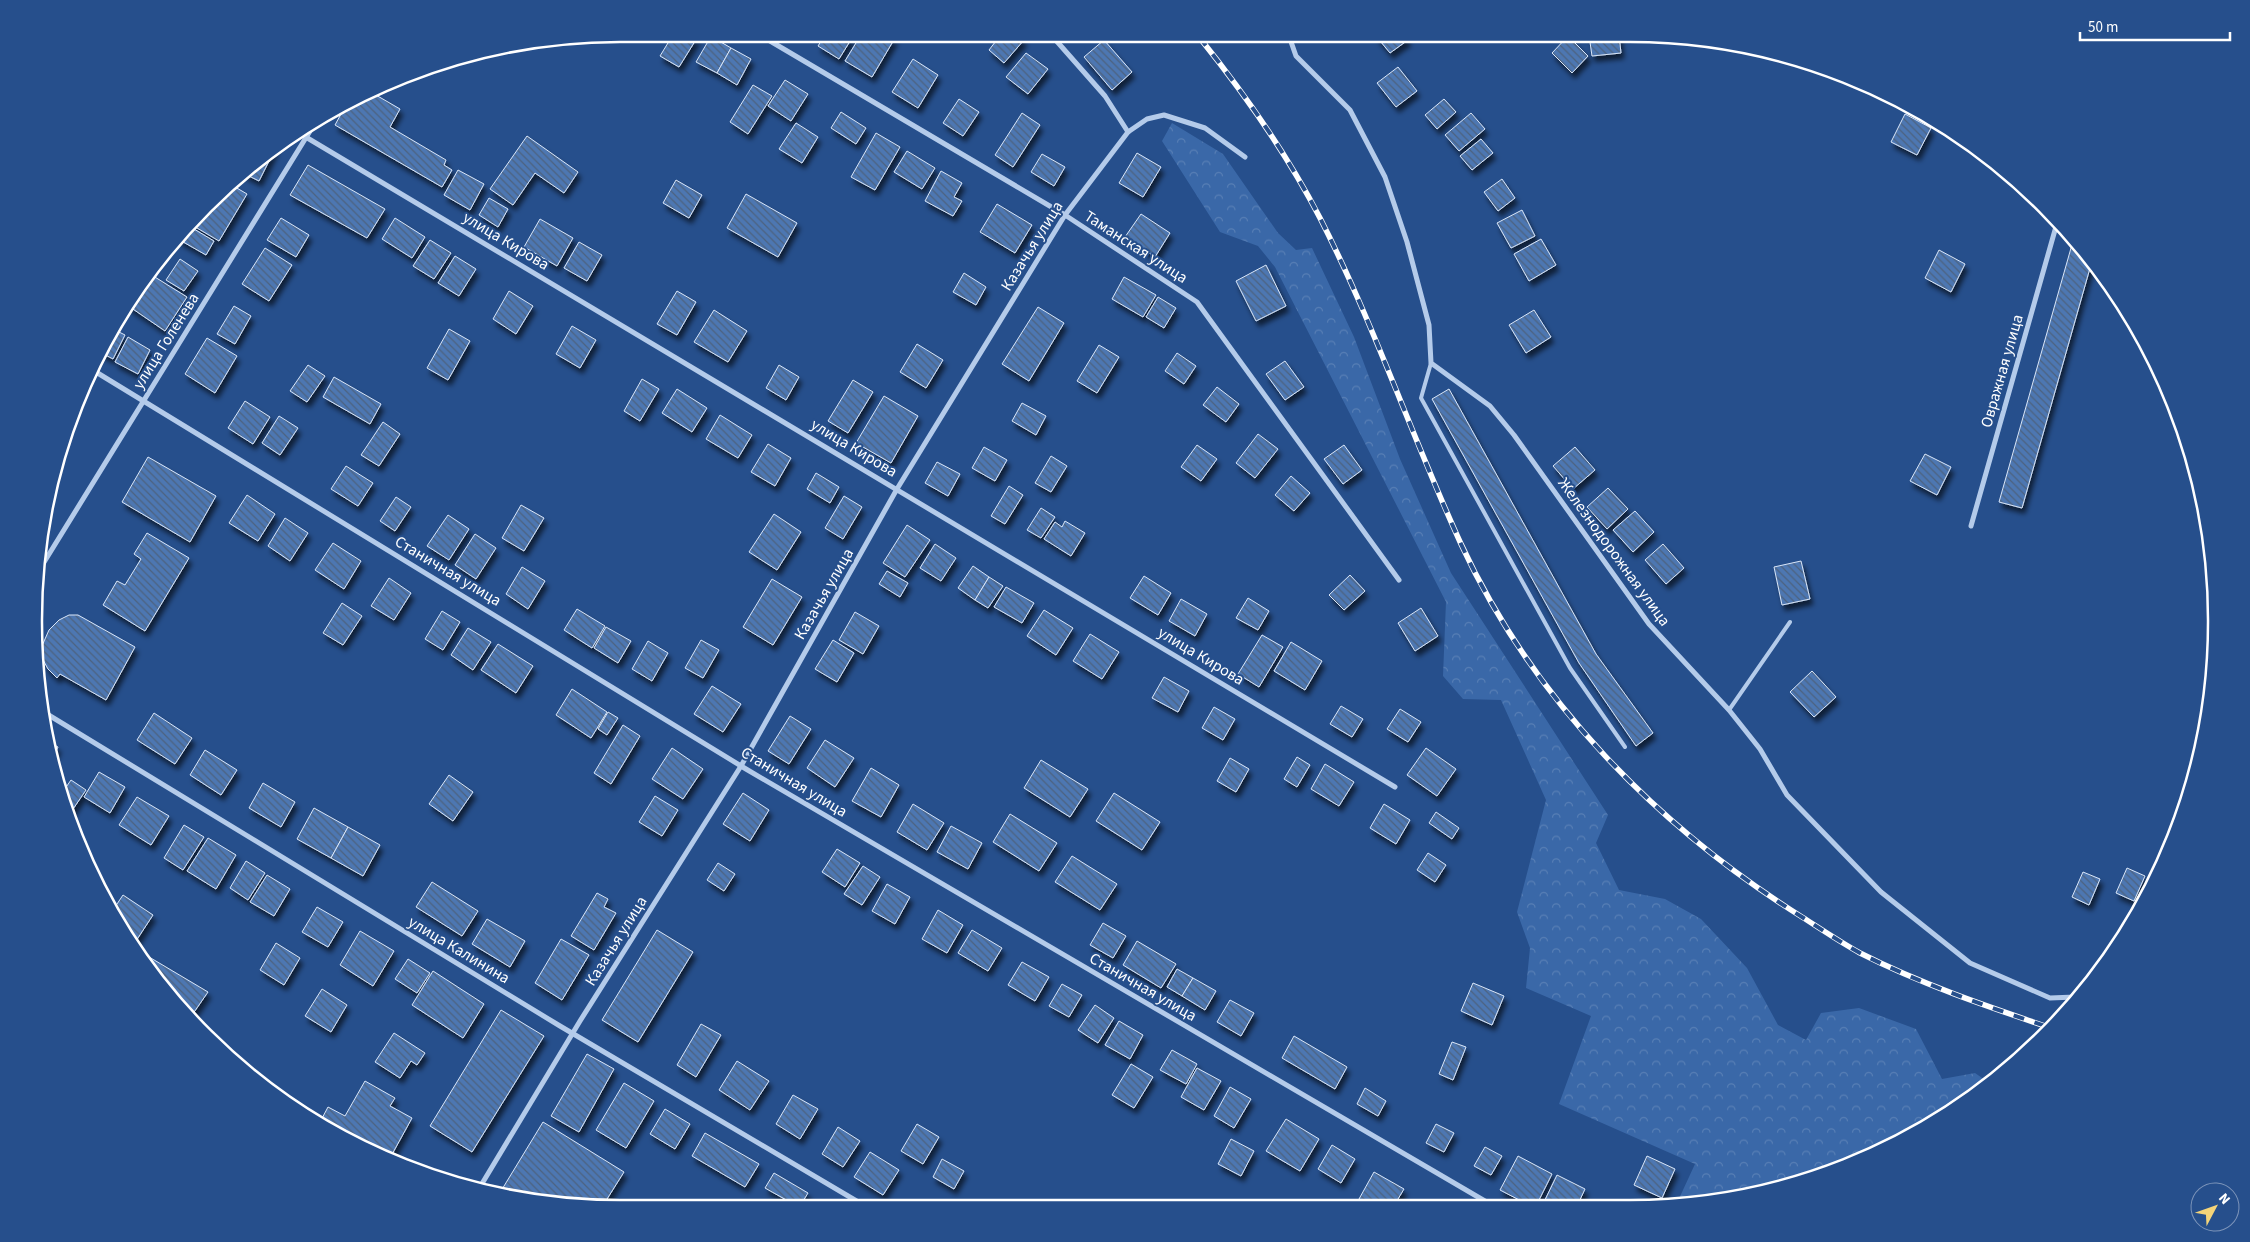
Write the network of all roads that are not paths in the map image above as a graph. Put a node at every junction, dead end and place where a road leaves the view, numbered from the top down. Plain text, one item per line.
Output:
1 (772, 42) edge
2 (1057, 42) edge
3 (1291, 42) edge
4 (1128, 132) junction
5 (307, 137) joint
6 (1245, 156) dead end
7 (1065, 215) junction
8 (2055, 230) edge
9 (1431, 364) junction
10 (98, 373) edge
11 (144, 400) junction
12 (897, 489) junction
13 (1971, 526) dead end
14 (46, 559) edge
15 (1399, 580) dead end
16 (1790, 622) dead end
17 (1729, 710) junction
18 (51, 717) edge
19 (1625, 746) dead end
20 (741, 766) junction
21 (1395, 787) dead end
22 (2068, 997) edge
23 (572, 1034) junction
24 (483, 1183) edge
25 (855, 1200) edge
26 (1483, 1200) edge

1 - 7 street, Таманская улица
2 - 4 street
3 - 9 street
4 - 6 street, Казачья улица
4 - 7 street, Казачья улица
5 - 11 street, улица Голенева
5 - 12 street, улица Кирова
7 - 12 street, Казачья улица
7 - 15 street, Таманская улица
8 - 13 street, Овражная улица
9 - 17 street, Железнодорожная улица
9 - 19 lane
10 - 11 street, Станичная улица
11 - 14 street, улица Голенева
11 - 20 street, Станичная улица
12 - 20 street, Казачья улица
12 - 21 street, улица Кирова
16 - 17 lane
17 - 22 street, Железнодорожная улица
18 - 23 street, улица Калинина
20 - 23 street, Казачья улица
20 - 26 street, Станичная улица
23 - 24 street, Казачья улица
23 - 25 street, улица Калинина

